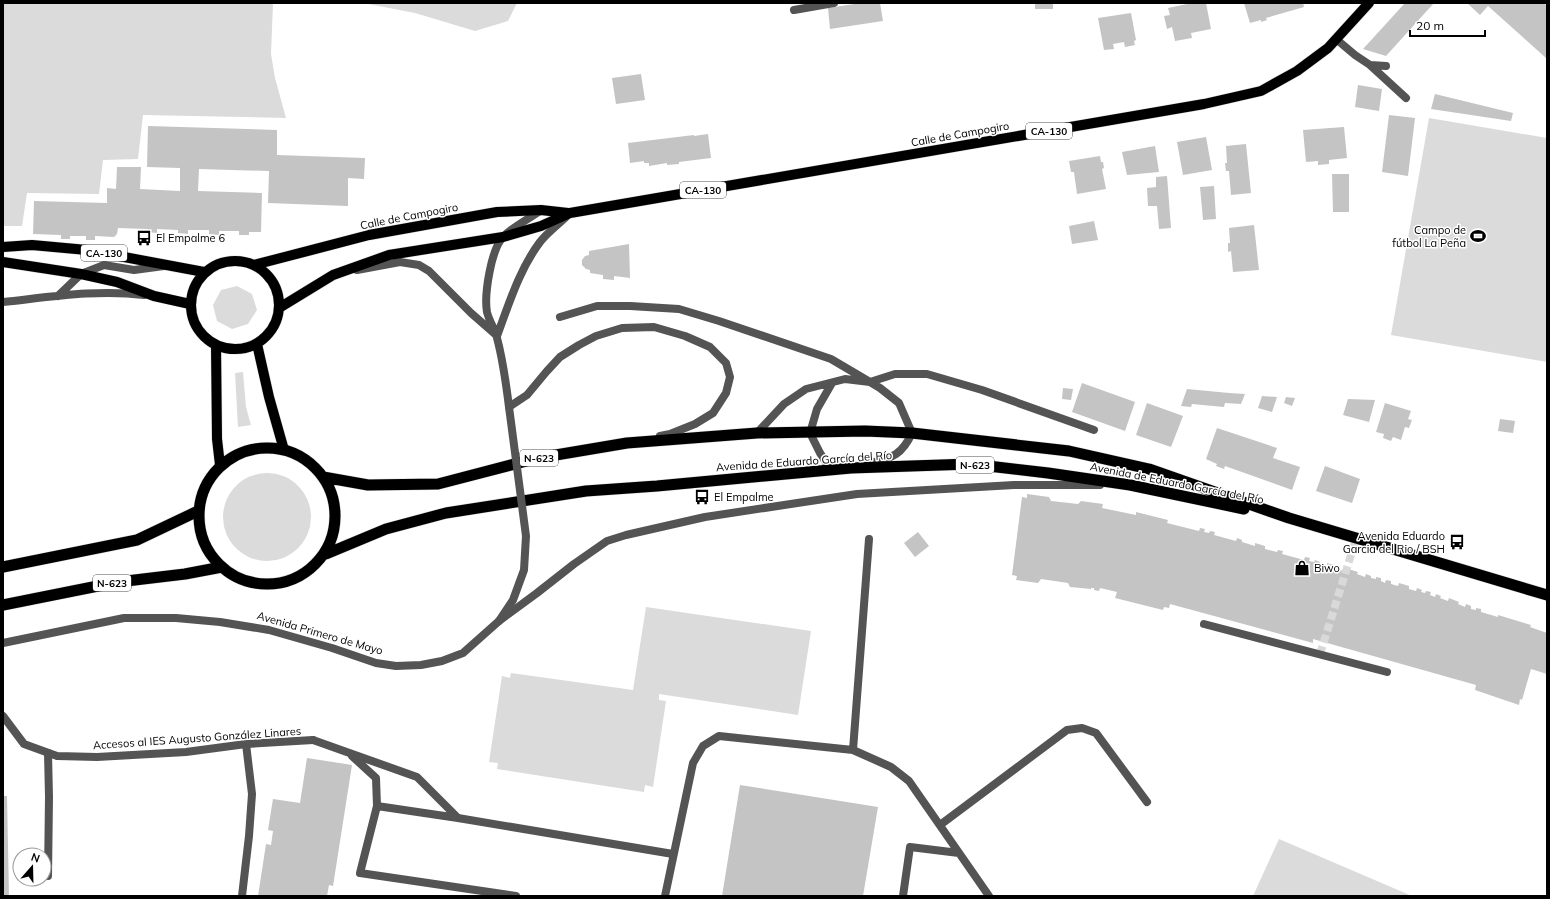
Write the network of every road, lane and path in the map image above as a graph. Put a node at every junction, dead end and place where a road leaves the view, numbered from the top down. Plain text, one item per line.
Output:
1 (834, 3) edge
2 (1369, 3) edge
3 (794, 10) dead end
4 (1336, 39) junction
5 (1370, 65) junction
6 (1386, 66) dead end
7 (1406, 98) dead end
8 (541, 210) junction
9 (570, 213) junction
10 (502, 237) junction
11 (3, 247) edge
12 (3, 262) edge
13 (254, 265) junction
14 (165, 266) junction
15 (204, 272) junction
16 (81, 274) junction
17 (332, 275) junction
18 (58, 296) junction
19 (154, 296) junction
20 (3, 302) edge
21 (190, 304) junction
22 (279, 308) junction
23 (560, 317) dead end
24 (497, 336) junction
25 (257, 344) junction
26 (216, 345) junction
27 (870, 382) junction
28 (832, 383) junction
29 (509, 406) junction
30 (1094, 430) dead end
31 (757, 432) junction
32 (810, 433) junction
33 (912, 433) junction
34 (626, 443) junction
35 (284, 450) junction
36 (220, 465) junction
37 (852, 468) junction
38 (831, 470) junction
39 (323, 477) junction
40 (1130, 485) junction
41 (198, 511) junction
42 (1289, 518) junction
43 (869, 539) dead end
44 (326, 554) junction
45 (3, 567) edge
46 (222, 567) junction
47 (1547, 595) edge
48 (3, 605) edge
49 (499, 621) junction
50 (1204, 624) dead end
51 (4, 644) edge
52 (1387, 672) dead end
53 (3, 716) edge
54 (246, 744) junction
55 (853, 750) junction
56 (48, 753) junction
57 (348, 753) junction
58 (1147, 802) dead end
59 (377, 806) junction
60 (458, 818) junction
61 (940, 825) junction
62 (48, 847) edge
63 (959, 853) junction
64 (673, 854) junction
65 (242, 896) edge
66 (516, 896) edge
67 (665, 896) edge
68 (903, 896) edge
69 (989, 896) edge

1 - 3 street
2 - 4 main road, Calle de Campogiro / CA-130
4 - 5 street
4 - 9 main road, Calle de Campogiro / CA-130
5 - 6 street
5 - 7 street
8 - 9 main road, Calle de Campogiro / CA-130
8 - 10 street
8 - 13 main road, Calle de Campogiro / CA-130
9 - 10 main road, Calle de Campogiro / CA-130
9 - 24 street
10 - 17 main road, Calle de Campogiro / CA-130
10 - 24 street, Avenida Primero de Mayo
11 - 14 main road, CA-130
12 - 16 main road, CA-130
13 - 15 main road, CA-130
13 - 22 main road, CA-130
14 - 15 main road, CA-130
14 - 16 street
15 - 21 main road, CA-130
16 - 18 street
16 - 19 main road, CA-130
17 - 22 main road, Calle de Campogiro / CA-130
17 - 24 street
18 - 19 street
18 - 20 street
19 - 21 main road, CA-130
21 - 26 main road, CA-130
22 - 25 main road, CA-130
23 - 27 street
24 - 29 street, Avenida Primero de Mayo
25 - 26 main road, CA-130
25 - 35 main road
26 - 36 main road
27 - 28 street
27 - 30 street
27 - 33 street
28 - 31 street
28 - 32 street
29 - 34 street
29 - 49 street, Avenida Primero de Mayo, bridge
31 - 32 highway, Avenida de Eduardo García del Río / N-623
31 - 34 highway, Avenida de Eduardo García del Río / N-623
32 - 33 highway, Avenida de Eduardo García del Río / N-623
32 - 38 street
33 - 37 street
33 - 42 highway, Avenida de Eduardo García del Río / N-623
34 - 39 highway, Avenida de Eduardo García del Río / N-623
35 - 36 highway, N-623
35 - 39 highway, N-623
36 - 41 highway, N-623
37 - 38 highway, Avenida de Eduardo García del Río / N-623
37 - 40 highway, Avenida de Eduardo García del Río / N-623
38 - 44 highway, Avenida de Eduardo García del Río / N-623
39 - 44 highway, N-623
40 - 42 highway, Avenida de Eduardo García del Río / N-623
40 - 49 street, Avenida Primero de Mayo
41 - 45 highway
41 - 46 highway, N-623
42 - 47 highway, Avenida de Eduardo García del Río / N-623
43 - 55 street
44 - 46 highway, N-623
46 - 48 highway, N-623
49 - 51 street, Avenida Primero de Mayo
50 - 52 street
53 - 56 street, Accesos al IES Augusto González Linares
54 - 56 street, Accesos al IES Augusto González Linares
54 - 57 street, Accesos al IES Augusto González Linares
54 - 65 street
55 - 61 street
55 - 64 street
56 - 62 street
57 - 59 street
57 - 60 street
58 - 61 street
59 - 60 street
59 - 66 street
60 - 64 street
61 - 63 street
63 - 68 street
63 - 69 street
64 - 67 street

